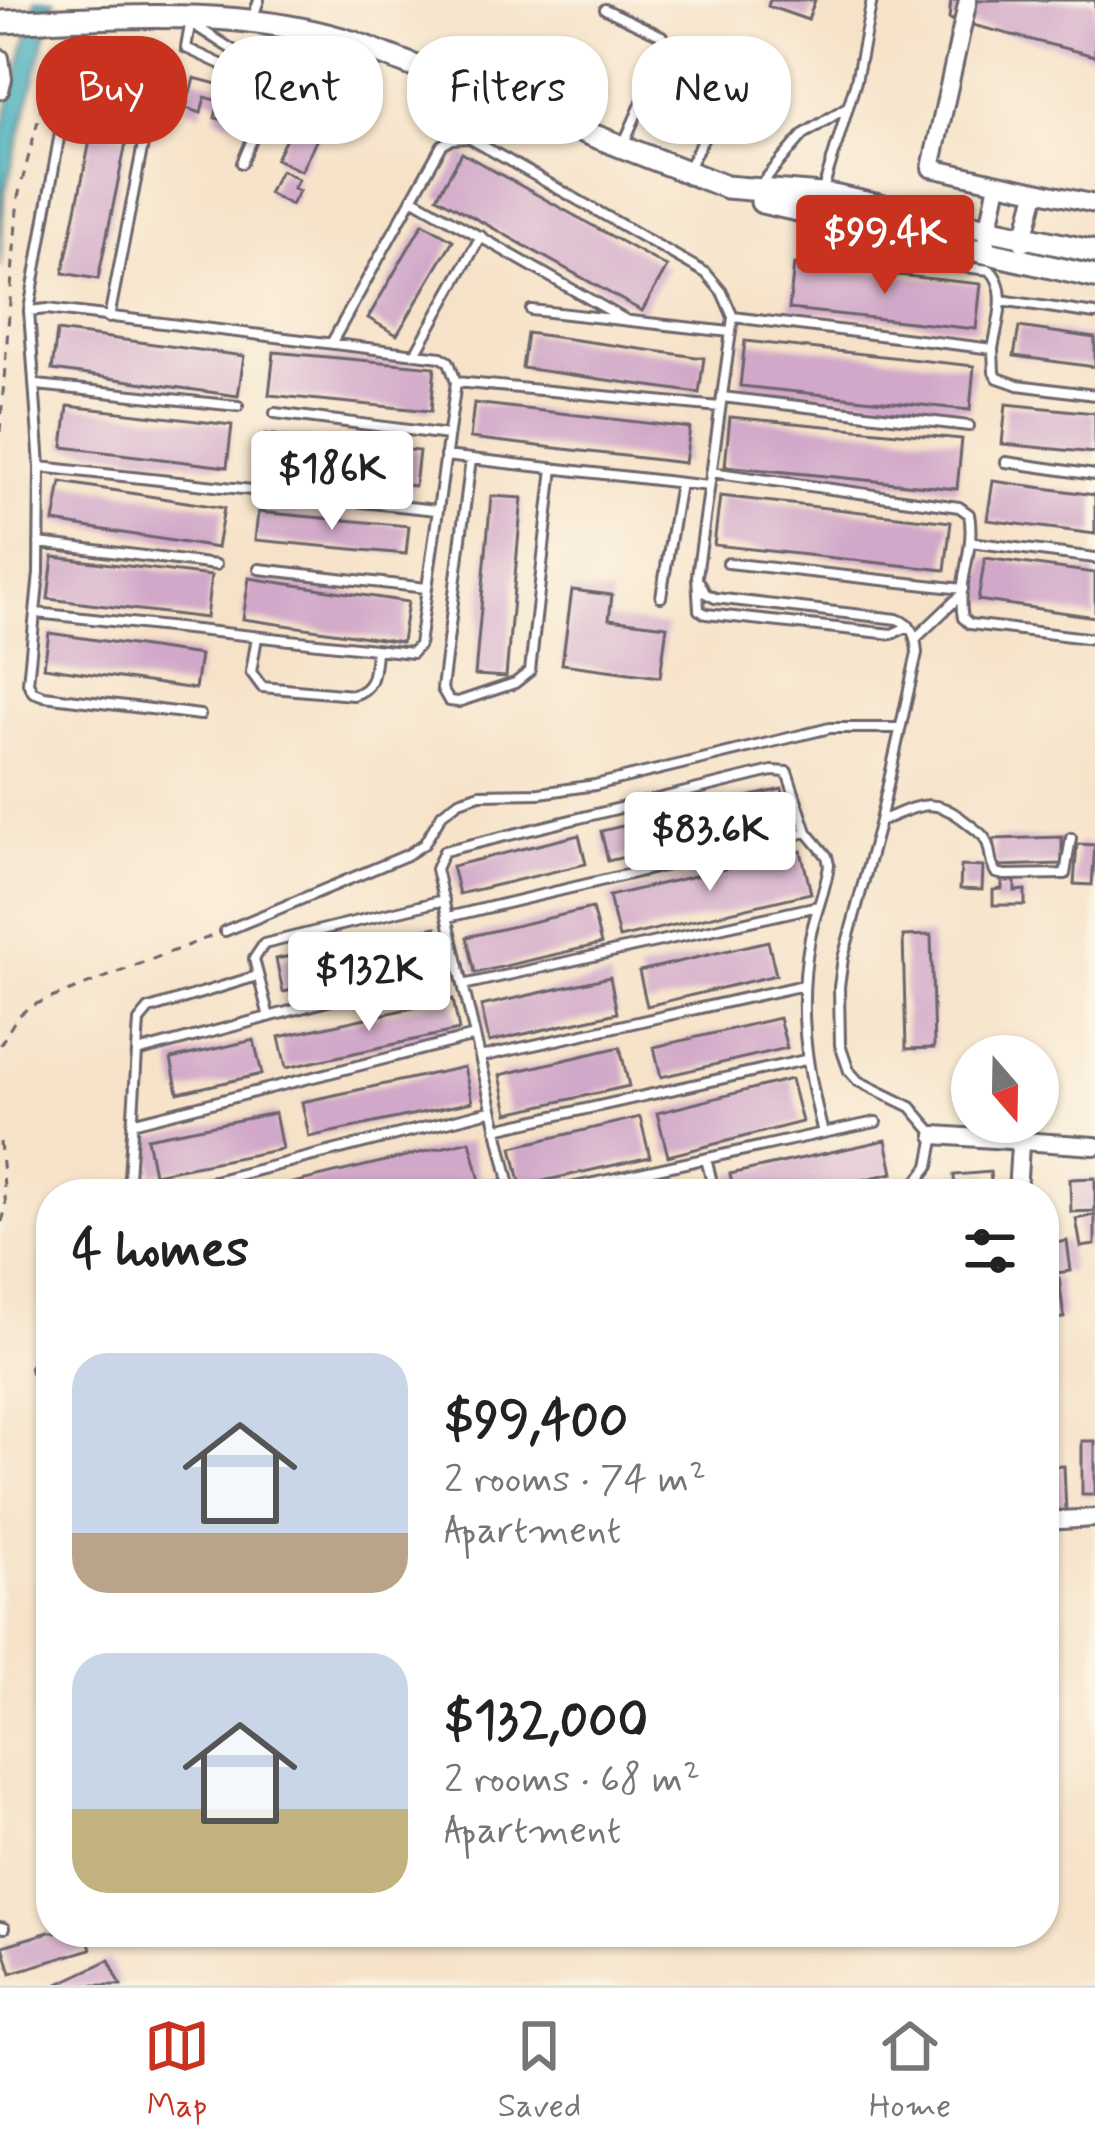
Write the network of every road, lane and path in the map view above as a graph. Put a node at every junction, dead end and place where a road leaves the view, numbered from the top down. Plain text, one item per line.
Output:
1 (872, 0) edge
2 (968, 0) edge
3 (256, 9) edge
4 (605, 9) dead end
5 (60, 21) junction
6 (191, 21) junction
7 (0, 22) edge
8 (295, 25) junction
9 (213, 36) edge
10 (291, 36) edge
11 (0, 58) edge
12 (211, 60) edge
13 (0, 90) edge
14 (848, 106) junction
15 (249, 144) edge
16 (701, 144) edge
17 (622, 147) junction
18 (242, 163) dead end
19 (686, 172) junction
20 (998, 183) junction
21 (725, 187) junction
22 (754, 192) junction
23 (1036, 192) junction
24 (821, 195) junction
25 (412, 198) junction
26 (1095, 204) edge
27 (989, 226) junction
28 (1026, 235) junction
29 (481, 236) junction
30 (813, 250) dead end
31 (983, 252) junction
32 (1095, 252) edge
33 (1019, 260) junction
34 (1095, 277) edge
35 (1001, 300) junction
36 (531, 310) dead end
37 (29, 311) junction
38 (1095, 314) edge
39 (733, 317) junction
40 (109, 319) junction
41 (626, 320) junction
42 (730, 332) junction
43 (332, 342) junction
44 (993, 349) junction
45 (415, 354) junction
46 (455, 382) junction
47 (37, 385) junction
48 (1095, 394) edge
49 (721, 402) junction
50 (238, 406) dead end
51 (275, 413) dead end
52 (969, 426) dead end
53 (0, 432) edge
54 (448, 435) junction
55 (445, 456) junction
56 (471, 459) junction
57 (1006, 462) dead end
58 (40, 467) junction
59 (553, 468) junction
60 (711, 472) junction
61 (1095, 475) edge
62 (680, 483) junction
63 (710, 486) junction
64 (436, 510) junction
65 (970, 542) junction
66 (39, 543) junction
67 (1095, 558) edge
68 (728, 563) dead end
69 (216, 565) dead end
70 (259, 569) dead end
71 (697, 576) junction
72 (426, 588) junction
73 (962, 591) junction
74 (661, 597) dead end
75 (36, 613) junction
76 (909, 626) junction
77 (257, 637) junction
78 (916, 638) junction
79 (1095, 639) edge
80 (376, 651) junction
81 (200, 715) dead end
82 (900, 728) junction
83 (880, 821) junction
84 (807, 832) junction
85 (1071, 838) dead end
86 (444, 900) junction
87 (818, 906) junction
88 (448, 917) junction
89 (224, 931) joint
90 (459, 966) junction
91 (257, 976) junction
92 (464, 985) junction
93 (804, 985) junction
94 (269, 1016) junction
95 (475, 1036) junction
96 (0, 1045) edge
97 (136, 1052) junction
98 (480, 1057) junction
99 (805, 1060) junction
100 (490, 1111) junction
101 (876, 1122) dead end
102 (132, 1123) junction
103 (496, 1129) junction
104 (823, 1133) junction
105 (935, 1136) junction
106 (0, 1142) edge
107 (1020, 1144) junction
108 (1095, 1146) edge
109 (706, 1159) junction
110 (129, 1179) edge
111 (222, 1179) edge
112 (508, 1179) edge
113 (612, 1179) edge
114 (711, 1179) edge
115 (919, 1179) edge
116 (1018, 1179) edge
117 (0, 1228) edge
118 (1095, 1518) edge
119 (1059, 1519) edge

1 - 14 lane
2 - 20 street
3 - 6 street
3 - 8 street
4 - 17 lane
5 - 6 street
5 - 7 street
5 - 53 path
6 - 9 lane
6 - 12 lane
8 - 10 lane
8 - 17 street
11 - 13 street
14 - 22 lane
14 - 24 lane
15 - 18 lane
16 - 19 lane
17 - 19 street
19 - 21 street
20 - 23 street
20 - 27 street
21 - 22 street
21 - 31 street
22 - 24 street
23 - 26 street
23 - 28 street
24 - 27 street
25 - 29 lane
25 - 39 lane
25 - 43 lane
27 - 28 street
27 - 31 street
28 - 32 street
28 - 33 street
29 - 41 lane
29 - 45 lane
30 - 35 lane
31 - 33 street
33 - 34 street
35 - 38 lane
35 - 44 lane
36 - 41 lane
37 - 40 lane
37 - 40 lane
37 - 47 lane
39 - 42 lane
39 - 44 lane
40 - 43 lane
41 - 42 lane
42 - 49 lane
43 - 45 lane
44 - 48 lane
45 - 46 lane
46 - 49 lane
46 - 54 lane
47 - 50 lane
47 - 58 lane
49 - 52 lane
49 - 60 lane
51 - 54 lane
54 - 55 lane
55 - 56 lane
55 - 64 lane
56 - 59 lane
56 - 59 lane
57 - 61 lane
58 - 64 lane
58 - 66 lane
59 - 62 lane
60 - 63 lane
60 - 65 lane
62 - 63 lane
62 - 74 lane
63 - 71 lane
64 - 72 lane
65 - 67 lane
65 - 73 lane
66 - 69 lane
66 - 75 lane
68 - 73 lane
70 - 72 lane
71 - 76 lane
71 - 76 lane
72 - 80 lane
73 - 78 lane
73 - 79 lane
75 - 77 lane
75 - 81 lane
76 - 78 lane
77 - 80 lane
77 - 80 lane
78 - 82 lane
82 - 83 lane
82 - 89 lane
83 - 85 lane
83 - 105 lane
84 - 86 lane
84 - 87 lane
84 - 88 lane
86 - 88 lane
86 - 91 lane
87 - 92 lane
87 - 93 lane
88 - 90 lane
89 - 96 path
90 - 92 lane
90 - 94 lane
91 - 94 lane
91 - 97 lane
92 - 95 lane
93 - 98 lane
93 - 99 lane
94 - 97 lane
95 - 98 lane
95 - 102 lane
97 - 102 lane
98 - 100 lane
99 - 103 lane
99 - 104 lane
100 - 103 lane
100 - 111 lane
101 - 104 lane
102 - 110 lane
103 - 112 lane
104 - 109 lane
105 - 107 street
105 - 115 lane
106 - 117 path
107 - 108 street
107 - 116 street
109 - 113 lane
109 - 114 lane
118 - 119 street

